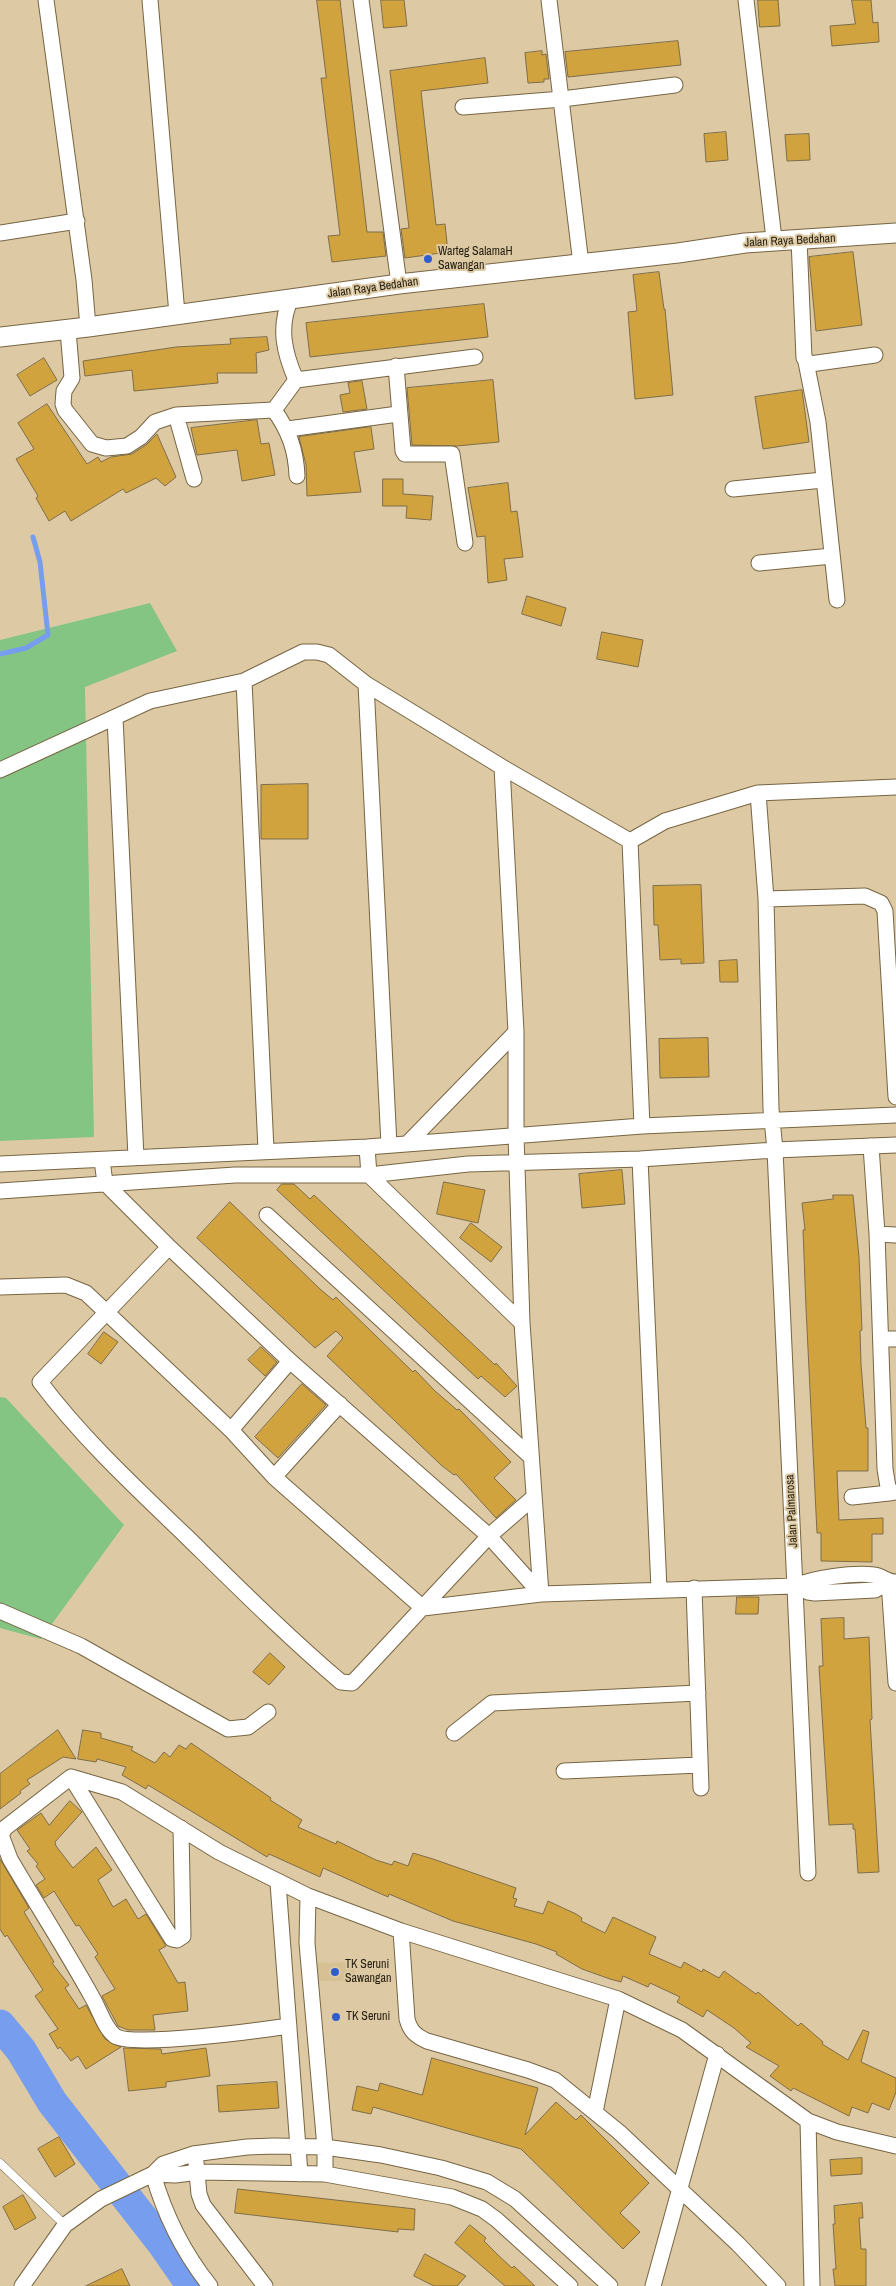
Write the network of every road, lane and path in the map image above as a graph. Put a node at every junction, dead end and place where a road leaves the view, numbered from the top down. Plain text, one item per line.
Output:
1 (46, 0) edge
2 (150, 0) edge
3 (361, 0) edge
4 (549, 0) edge
5 (746, 0) edge
6 (675, 85) dead end
7 (562, 99) junction
8 (463, 107) dead end
9 (77, 221) junction
10 (0, 233) edge
11 (896, 233) edge
12 (774, 239) junction
13 (799, 239) junction
14 (581, 264) junction
15 (398, 284) junction
16 (290, 298) junction
17 (178, 314) junction
18 (88, 327) junction
19 (68, 330) junction
20 (0, 337) edge
21 (875, 355) dead end
22 (475, 357) dead end
23 (806, 362) junction
24 (396, 366) junction
25 (296, 380) junction
26 (274, 410) junction
27 (398, 414) junction
28 (176, 415) junction
29 (288, 430) junction
30 (297, 476) dead end
31 (194, 479) dead end
32 (823, 480) junction
33 (733, 489) dead end
34 (465, 543) dead end
35 (832, 556) junction
36 (759, 563) dead end
37 (837, 600) dead end
38 (244, 681) junction
39 (366, 684) junction
40 (115, 718) junction
41 (502, 767) junction
42 (0, 770) edge
43 (896, 787) edge
44 (758, 794) junction
45 (630, 841) junction
46 (766, 899) junction
47 (890, 911) edge
48 (516, 1032) junction
49 (896, 1097) edge
50 (896, 1114) edge
51 (772, 1120) junction
52 (642, 1126) junction
53 (516, 1135) junction
54 (408, 1143) junction
55 (896, 1144) edge
56 (389, 1145) junction
57 (870, 1146) junction
58 (367, 1147) junction
59 (266, 1150) junction
60 (775, 1150) junction
61 (136, 1157) junction
62 (640, 1159) junction
63 (102, 1160) junction
64 (516, 1161) junction
65 (0, 1164) edge
66 (369, 1175) junction
67 (105, 1183) junction
68 (0, 1191) edge
69 (267, 1215) dead end
70 (877, 1234) junction
71 (896, 1235) edge
72 (169, 1248) junction
73 (0, 1287) edge
74 (106, 1311) junction
75 (522, 1323) junction
76 (880, 1339) junction
77 (896, 1339) edge
78 (290, 1362) junction
79 (340, 1404) junction
80 (231, 1430) junction
81 (531, 1457) junction
82 (274, 1477) junction
83 (892, 1493) edge
84 (852, 1496) dead end
85 (534, 1497) junction
86 (489, 1536) junction
87 (893, 1582) edge
88 (795, 1586) junction
89 (694, 1588) junction
90 (660, 1589) junction
91 (541, 1594) junction
92 (422, 1608) junction
93 (0, 1611) edge
94 (896, 1671) edge
95 (896, 1682) edge
96 (698, 1693) junction
97 (268, 1712) dead end
98 (454, 1733) dead end
99 (700, 1765) junction
100 (564, 1771) dead end
101 (71, 1777) junction
102 (701, 1788) dead end
103 (181, 1828) junction
104 (808, 1873) dead end
105 (278, 1882) junction
106 (308, 1896) junction
107 (401, 1931) junction
108 (618, 1998) junction
109 (289, 2026) junction
110 (717, 2054) junction
111 (595, 2112) junction
112 (808, 2121) junction
113 (300, 2146) junction
114 (896, 2146) edge
115 (325, 2147) junction
116 (193, 2154) junction
117 (0, 2163) edge
118 (198, 2172) junction
119 (153, 2174) junction
120 (300, 2174) junction
121 (325, 2174) junction
122 (681, 2190) junction
123 (65, 2225) junction
124 (22, 2286) edge
125 (210, 2286) edge
126 (265, 2286) edge
127 (570, 2286) edge
128 (610, 2286) edge
129 (653, 2286) edge
130 (778, 2286) edge
131 (812, 2286) edge

1 - 9 street
2 - 17 street
3 - 15 street
4 - 7 street
5 - 12 street
6 - 7 street
7 - 8 street
7 - 14 street
9 - 10 street
9 - 18 street
11 - 13 street, Jalan Raya Bedahan
12 - 13 street, Jalan Raya Bedahan
12 - 14 street, Jalan Raya Bedahan
13 - 23 street
14 - 15 street, Jalan Raya Bedahan
15 - 16 street, Jalan Raya Bedahan
16 - 17 street, Jalan Raya Bedahan
16 - 25 street
17 - 18 street, Jalan Raya Bedahan
18 - 19 street, Jalan Raya Bedahan
19 - 20 street, Jalan Raya Bedahan
19 - 28 street
21 - 23 street
22 - 24 street
23 - 32 street
24 - 25 street
24 - 27 street
25 - 26 street
26 - 28 street
26 - 29 street
27 - 29 street
27 - 34 street
28 - 31 street
29 - 30 street
32 - 33 street
32 - 35 street
35 - 36 street
35 - 37 street
38 - 39 street
38 - 40 street
38 - 59 street
39 - 41 street
39 - 56 street
40 - 42 street
40 - 61 street
41 - 45 street
41 - 48 street
43 - 44 street
44 - 45 street
44 - 46 street, Jalan Palmarosa
45 - 52 street
46 - 47 street
46 - 51 street, Jalan Palmarosa
47 - 49 street
48 - 53 street
48 - 54 street
50 - 51 street
51 - 52 street
51 - 60 street, Jalan Palmarosa
52 - 53 street
53 - 54 street
53 - 64 street
54 - 56 street
55 - 57 street
56 - 58 street
57 - 60 street
57 - 70 street
58 - 59 street
58 - 66 street
59 - 61 street
60 - 62 street
60 - 88 street, Jalan Palmarosa
61 - 63 street
62 - 64 street
62 - 90 street
63 - 65 street
63 - 67 street
64 - 66 street
64 - 75 street
66 - 67 street
66 - 75 street
67 - 68 street
67 - 72 street
69 - 81 street
70 - 71 street
70 - 76 street
72 - 74 street
72 - 78 street
73 - 74 street
74 - 80 street
74 - 92 street
75 - 81 street
76 - 77 street
76 - 83 street
78 - 79 street
78 - 80 street
79 - 82 street
79 - 86 street
80 - 82 street
81 - 85 street
82 - 92 street
83 - 84 street
85 - 86 street
85 - 91 street
86 - 91 street
86 - 92 street
87 - 88 street
87 - 94 street
88 - 89 street
88 - 104 street, Jalan Palmarosa
89 - 90 street
89 - 96 street
90 - 91 street
91 - 92 street
93 - 97 street
94 - 95 street
96 - 98 street
96 - 99 street
99 - 100 street
99 - 102 street
101 - 103 street
101 - 103 street
101 - 109 street
103 - 105 street
105 - 106 street
105 - 109 street
106 - 107 street
106 - 115 street
107 - 108 street
107 - 111 street
108 - 110 street
108 - 111 street
109 - 113 street
110 - 112 street
110 - 122 street
111 - 122 street
112 - 114 street
112 - 131 street
113 - 115 street
113 - 116 street
113 - 120 street
115 - 121 street
115 - 128 street
116 - 118 street
116 - 119 street
117 - 123 lane
118 - 119 street
118 - 120 street
118 - 126 street
119 - 123 street
119 - 125 street
120 - 121 street
121 - 127 street
122 - 129 street
122 - 130 street
123 - 124 street

